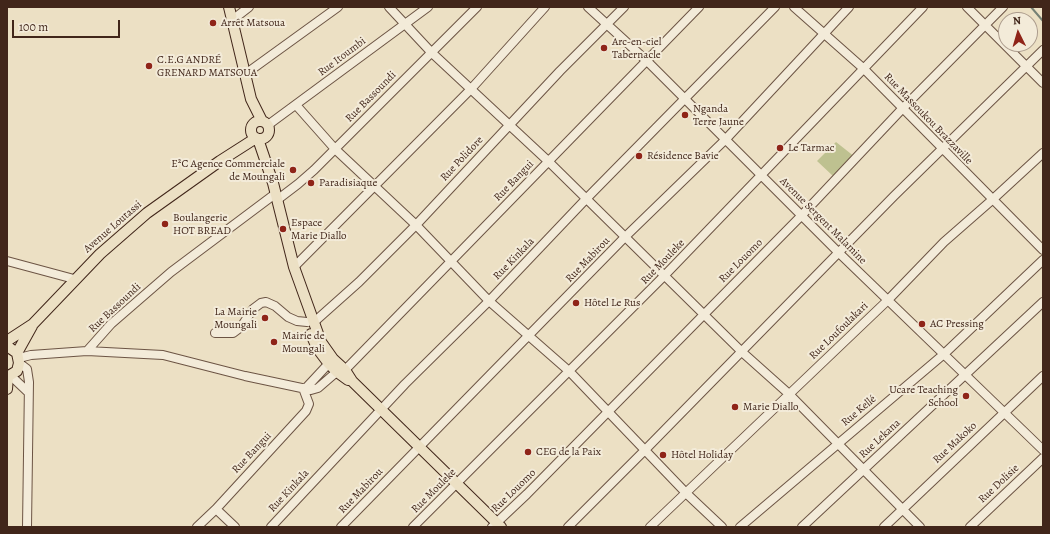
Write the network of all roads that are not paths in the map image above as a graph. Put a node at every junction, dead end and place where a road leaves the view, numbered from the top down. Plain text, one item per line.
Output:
1 (228, 7) edge
2 (249, 7) edge
3 (338, 7) edge
4 (390, 7) edge
5 (428, 7) edge
6 (477, 7) edge
7 (545, 7) edge
8 (588, 7) edge
9 (624, 7) edge
10 (699, 7) edge
11 (775, 7) edge
12 (794, 7) edge
13 (849, 7) edge
14 (924, 7) edge
15 (967, 7) edge
16 (1004, 7) edge
17 (231, 21) junction
18 (405, 24) junction
19 (606, 25) junction
20 (985, 26) junction
21 (823, 34) junction
22 (1043, 50) edge
23 (431, 52) junction
24 (647, 61) junction
25 (1026, 68) junction
26 (864, 69) junction
27 (244, 75) junction
28 (1043, 83) edge
29 (471, 89) junction
30 (685, 99) junction
31 (296, 105) junction
32 (902, 108) junction
33 (509, 125) junction
34 (259, 130) junction
35 (725, 140) junction
36 (335, 149) junction
37 (942, 150) junction
38 (1043, 152) edge
39 (548, 161) junction
40 (762, 176) junction
41 (374, 186) junction
42 (276, 197) junction
43 (586, 199) junction
44 (992, 200) junction
45 (802, 215) junction
46 (416, 225) junction
47 (625, 237) junction
48 (1043, 250) edge
49 (838, 252) junction
50 (1043, 260) edge
51 (7, 261) edge
52 (452, 262) junction
53 (296, 271) junction
54 (665, 275) junction
55 (74, 279) junction
56 (888, 300) junction
57 (489, 301) junction
58 (1043, 302) edge
59 (704, 314) junction
60 (310, 322) junction
61 (33, 324) junction
62 (215, 333) dead end
63 (528, 336) junction
64 (7, 341) edge
65 (7, 346) edge
66 (87, 352) junction
67 (742, 352) junction
68 (944, 354) junction
69 (18, 358) junction
70 (331, 361) junction
71 (341, 370) junction
72 (570, 372) junction
73 (964, 374) junction
74 (1043, 376) edge
75 (9, 377) edge
76 (7, 389) edge
77 (304, 389) junction
78 (28, 392) junction
79 (789, 394) junction
80 (380, 409) junction
81 (607, 411) junction
82 (1004, 413) junction
83 (838, 443) junction
84 (419, 447) junction
85 (646, 450) junction
86 (1043, 450) edge
87 (1043, 458) edge
88 (863, 470) junction
89 (457, 482) junction
90 (687, 494) junction
91 (216, 509) junction
92 (901, 510) junction
93 (497, 526) edge
94 (27, 527) edge
95 (197, 527) edge
96 (235, 527) edge
97 (271, 527) edge
98 (341, 527) edge
99 (413, 527) edge
100 (568, 527) edge
101 (650, 527) edge
102 (722, 527) edge
103 (740, 527) edge
104 (802, 527) edge
105 (884, 527) edge
106 (920, 527) edge
107 (970, 527) edge

1 - 17 main road
2 - 17 street
3 - 27 street
4 - 18 street
5 - 18 street, Rue Itoumbi
6 - 23 street, Rue Bassoundi
7 - 29 street
8 - 19 street, Avenue Sergent Malamine
9 - 19 street, Rue Polidore
10 - 24 street, Rue Bangui
11 - 30 street, Rue Kinkala
12 - 21 street, Rue Massoukou Brazzaville
13 - 21 street, Rue Mabirou
14 - 26 street, Rue Mouleke
15 - 20 street
16 - 20 street, Rue Louomo
17 - 27 main road
18 - 23 street
18 - 31 street, Rue Itoumbi
19 - 24 street, Avenue Sergent Malamine
19 - 33 street, Rue Polidore
20 - 25 street
20 - 32 street, Rue Louomo
21 - 26 street, Rue Massoukou Brazzaville
21 - 35 street, Rue Mabirou
22 - 25 street
23 - 29 street
23 - 36 street, Rue Bassoundi
24 - 30 street, Avenue Sergent Malamine
24 - 39 street, Rue Bangui
25 - 28 street
25 - 37 street
26 - 32 street, Rue Massoukou Brazzaville
26 - 40 street, Rue Mouleke
27 - 34 main road
29 - 33 street
29 - 41 street
30 - 35 street, Avenue Sergent Malamine
30 - 43 street, Rue Kinkala
31 - 34 street, Rue Itoumbi
31 - 36 street
32 - 37 street, Rue Massoukou Brazzaville
32 - 45 street, Rue Louomo
33 - 39 street
33 - 46 street, Rue Polidore
34 - 42 main road
34 - 55 main road, Avenue Loutassi
35 - 40 street, Avenue Sergent Malamine
35 - 47 street, Rue Mabirou
36 - 41 street
36 - 42 street, Rue Bassoundi
37 - 44 street, Rue Massoukou Brazzaville
37 - 49 street
38 - 44 street, Rue Loufoulakari
39 - 43 street
39 - 52 street, Rue Bangui
40 - 45 street, Avenue Sergent Malamine
40 - 54 street, Rue Mouleke
41 - 46 street
41 - 53 street
42 - 53 main road
42 - 66 street, Rue Bassoundi
43 - 47 street
43 - 57 street, Rue Kinkala
44 - 48 street, Rue Massoukou Brazzaville
44 - 56 street, Rue Loufoulakari
45 - 49 street, Avenue Sergent Malamine
45 - 59 street, Rue Louomo
46 - 52 street
46 - 60 street, Rue Polidore
47 - 54 street
47 - 63 street, Rue Mabirou
49 - 56 street, Avenue Sergent Malamine
49 - 67 street
50 - 68 street, Rue Kellé
51 - 55 street
52 - 57 street
52 - 71 street, Rue Bangui
53 - 60 main road
54 - 59 street
54 - 72 street, Rue Mouleke
55 - 61 main road, Avenue Loutassi
56 - 68 street, Avenue Sergent Malamine
56 - 79 street, Rue Loufoulakari
57 - 63 street
57 - 80 street, Rue Kinkala
58 - 73 street, Rue Lekana
59 - 67 street
59 - 81 street, Rue Louomo
60 - 62 street
60 - 70 main road
61 - 64 main road, Avenue Loutassi
61 - 69 main road, Avenue Loutassi
63 - 72 street
63 - 84 street, Rue Mabirou
65 - 69 main road
66 - 69 street
66 - 77 street
67 - 79 street
67 - 85 street
68 - 73 street, Avenue Sergent Malamine
68 - 83 street, Rue Kellé
69 - 75 main road, Avenue Loutassi
69 - 78 street
70 - 71 main road
70 - 77 street
71 - 77 street, Rue Bangui
71 - 80 main road
72 - 81 street
72 - 89 street, Rue Mouleke
73 - 82 street, Avenue Sergent Malamine
73 - 88 street, Rue Lekana
74 - 82 street, Rue Makoko
75 - 76 main road
75 - 78 street
77 - 91 street, Rue Bangui
78 - 94 street
79 - 83 street
79 - 90 street, Rue Loufoulakari
80 - 84 main road
80 - 97 street, Rue Kinkala
81 - 85 street
81 - 93 street, Rue Louomo
82 - 86 street, Avenue Sergent Malamine
82 - 92 street, Rue Makoko
83 - 88 street
83 - 103 street, Rue Kellé
84 - 89 main road
84 - 98 street, Rue Mabirou
85 - 90 street
85 - 100 street
87 - 107 street, Rue Dolisie
88 - 92 street
88 - 104 street, Rue Lekana
89 - 93 main road
89 - 99 street, Rue Mouleke
90 - 101 street, Rue Loufoulakari
90 - 102 street
91 - 95 street, Rue Bangui
91 - 96 street
92 - 105 street, Rue Makoko
92 - 106 street

